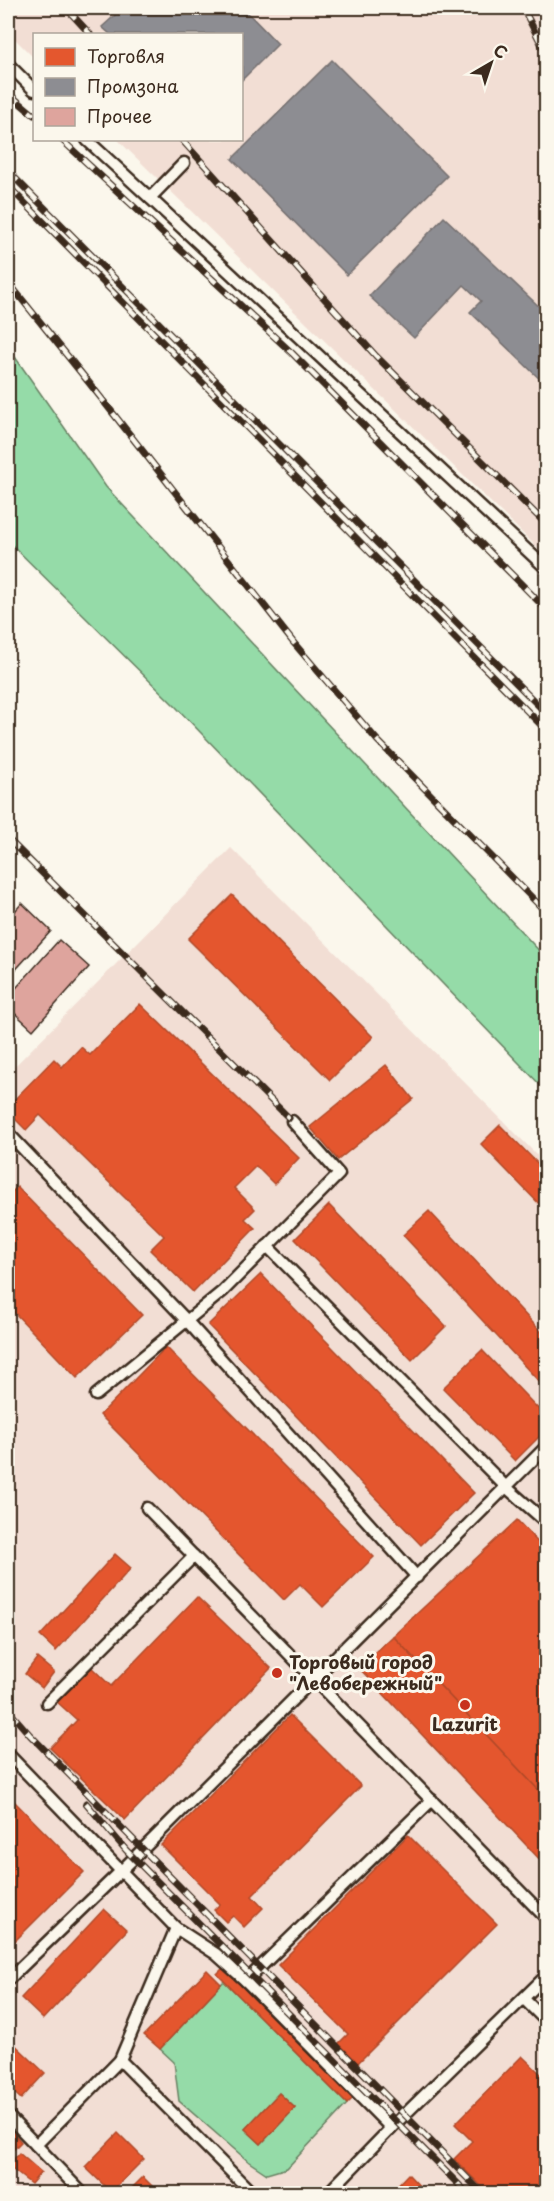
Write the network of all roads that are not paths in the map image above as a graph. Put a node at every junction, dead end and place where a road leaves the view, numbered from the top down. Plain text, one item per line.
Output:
1 (8, 64) edge
2 (33, 89) edge
3 (88, 141) edge
4 (184, 163) dead end
5 (150, 198) junction
6 (546, 568) edge
7 (292, 1121) dead end
8 (8, 1133) edge
9 (267, 1246) junction
10 (187, 1321) junction
11 (96, 1395) dead end
12 (546, 1447) edge
13 (506, 1487) junction
14 (147, 1508) dead end
15 (546, 1522) edge
16 (194, 1556) junction
17 (417, 1577) junction
18 (314, 1679) junction
19 (47, 1703) dead end
20 (8, 1754) edge
21 (432, 1800) junction
22 (122, 1871) junction
23 (546, 1918) edge
24 (176, 1928) junction
25 (546, 1976) edge
26 (8, 1980) edge
27 (246, 1981) junction
28 (524, 1999) junction
29 (546, 2021) edge
30 (120, 2060) junction
31 (8, 2116) edge
32 (391, 2128) junction
33 (36, 2145) junction
34 (83, 2193) edge
35 (253, 2193) edge
36 (327, 2193) edge

1 - 2 lane
3 - 5 lane
4 - 5 lane
5 - 6 lane
7 - 9 lane
8 - 10 lane
9 - 10 lane
9 - 13 lane
10 - 11 lane
10 - 17 lane
12 - 13 lane
13 - 15 lane
13 - 17 lane
14 - 16 lane
16 - 18 lane
16 - 19 lane
17 - 18 lane
18 - 21 lane
18 - 22 lane
20 - 22 lane
21 - 23 lane
21 - 27 lane
22 - 24 lane
22 - 26 lane
24 - 27 lane
24 - 30 lane
25 - 28 lane
27 - 32 lane
28 - 29 lane
28 - 32 lane
30 - 33 lane
30 - 35 lane
31 - 33 lane
32 - 36 lane
33 - 34 lane

